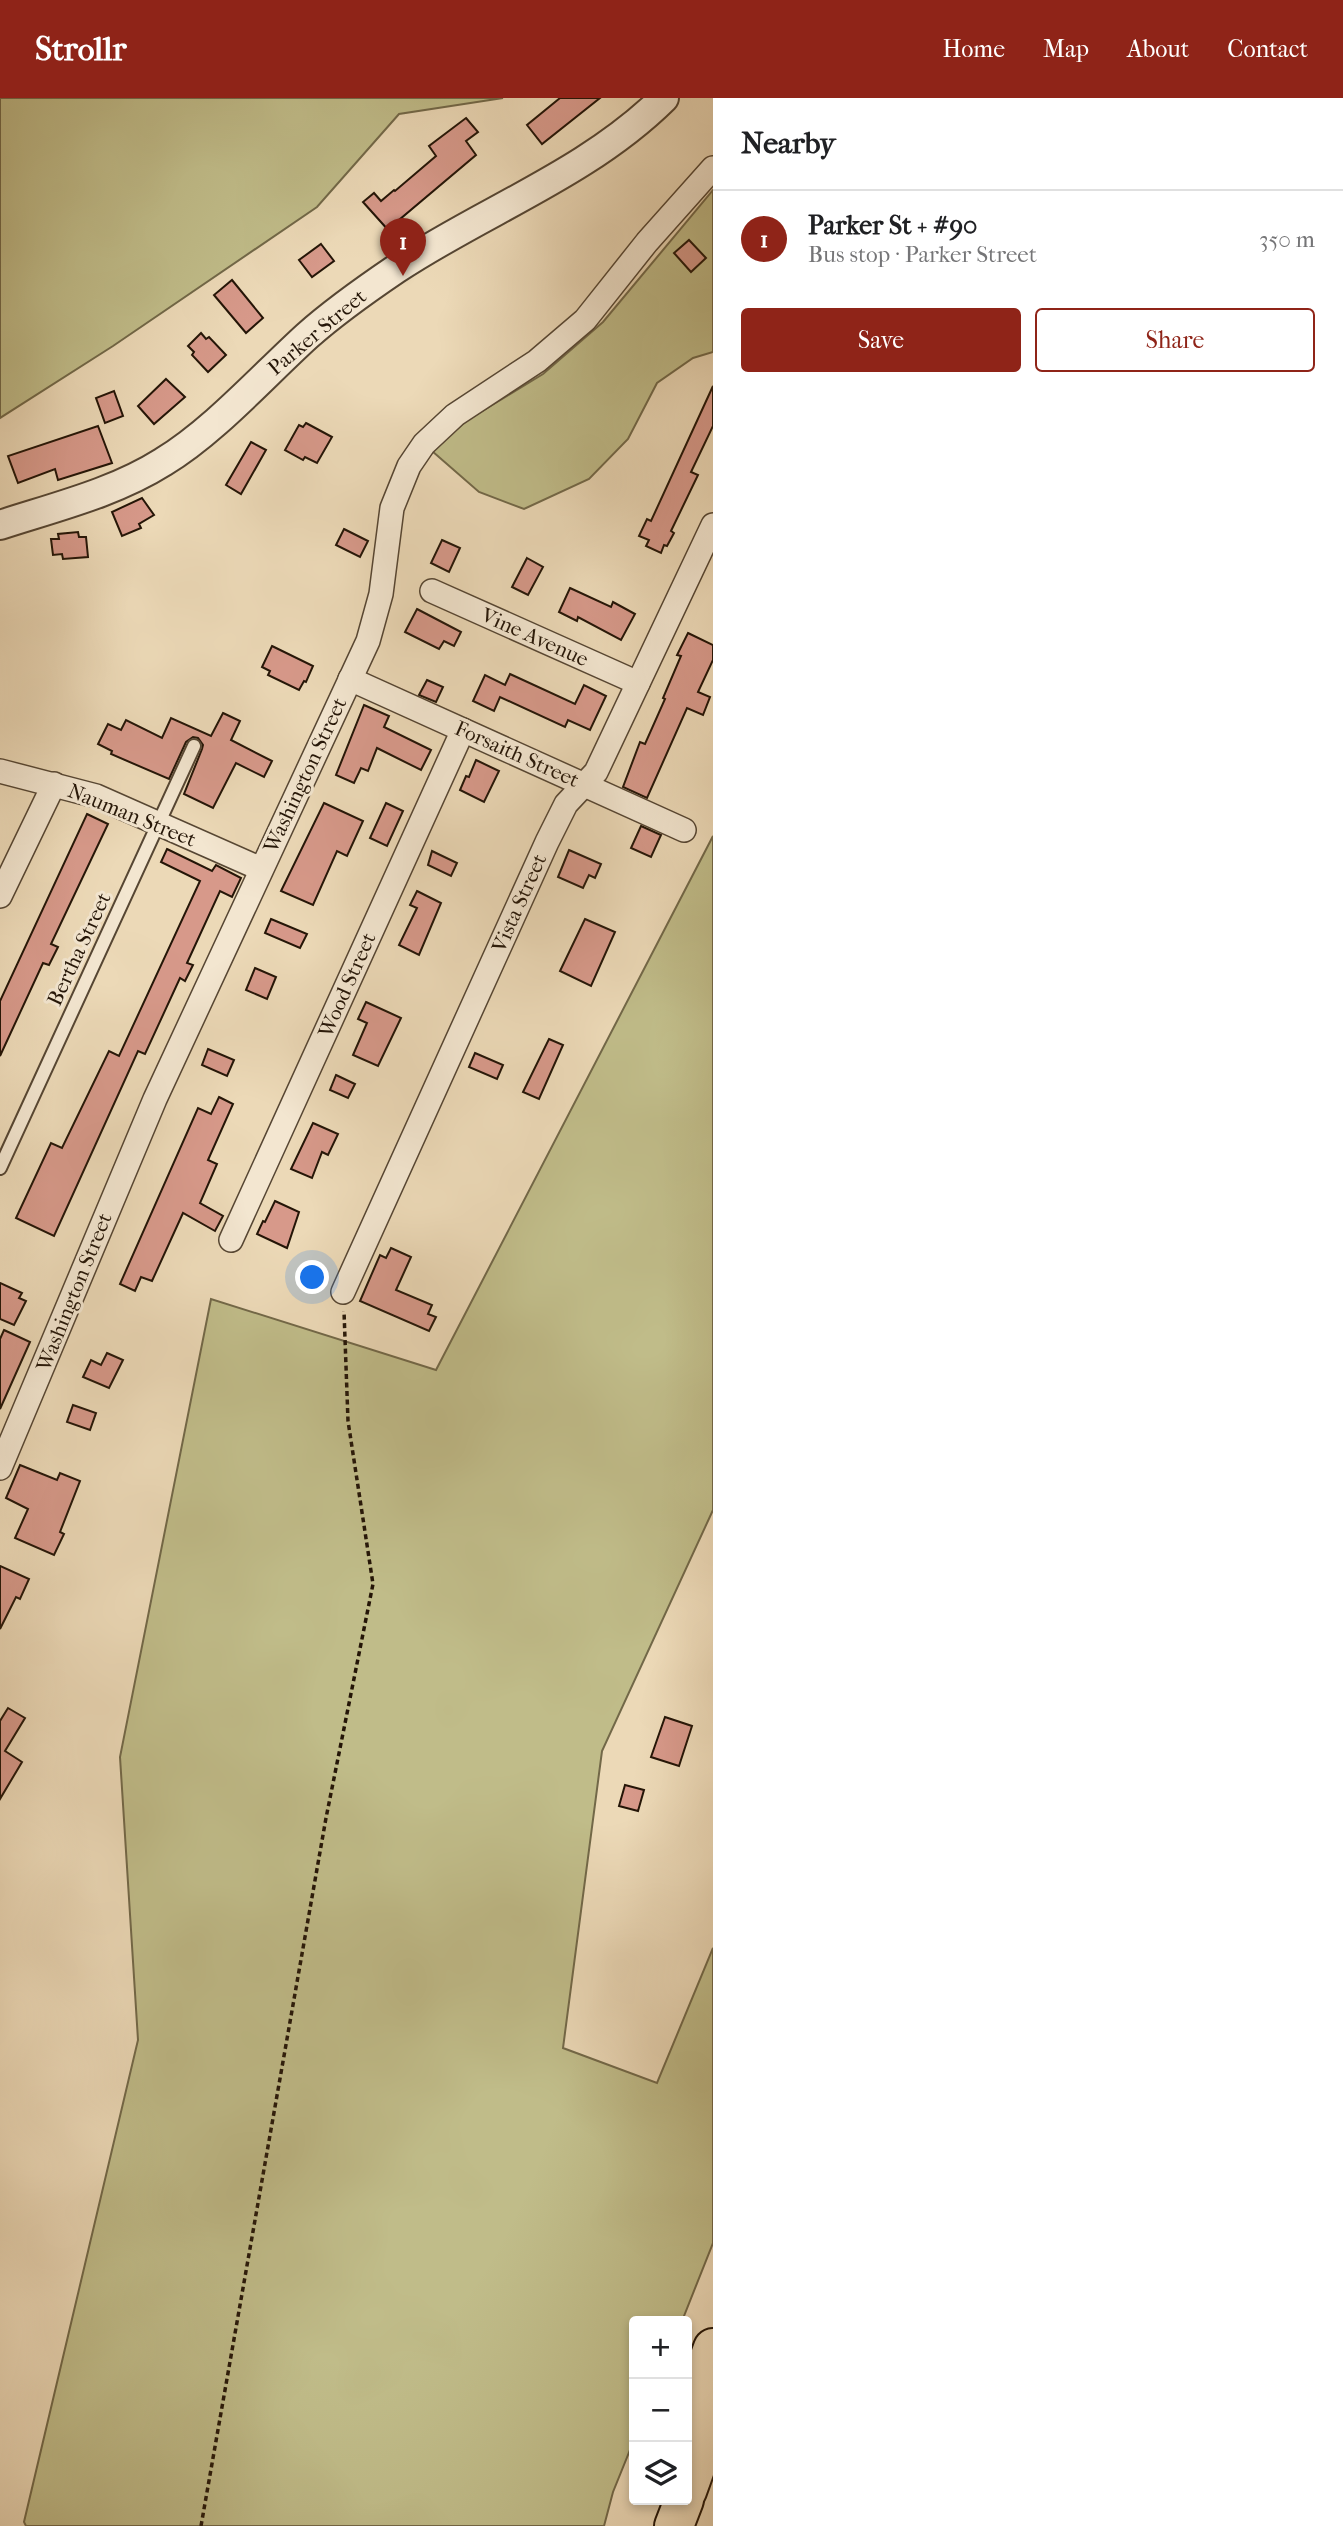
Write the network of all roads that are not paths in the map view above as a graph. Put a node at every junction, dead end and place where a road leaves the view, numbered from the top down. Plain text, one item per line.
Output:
1 (664, 98) edge
2 (713, 168) edge
3 (0, 525) edge
4 (713, 525) edge
5 (432, 590) dead end
6 (350, 679) junction
7 (638, 683) junction
8 (463, 730) junction
9 (194, 746) dead end
10 (0, 771) edge
11 (54, 784) junction
12 (584, 785) junction
13 (158, 824) junction
14 (684, 830) dead end
15 (261, 869) junction
16 (0, 896) edge
17 (0, 1168) edge
18 (231, 1240) dead end
19 (344, 1292) road end
20 (0, 1468) edge
21 (713, 2348) edge
22 (692, 2405) edge
23 (713, 2419) edge
24 (692, 2477) edge
25 (656, 2505) edge
26 (682, 2505) edge
27 (649, 2526) edge
28 (674, 2526) edge

1 - 3 street, Parker Street
2 - 6 street, Washington Street
4 - 7 street, Vista Street
5 - 7 street, Vine Avenue
6 - 8 street, Forsaith Street
6 - 15 street, Washington Street
7 - 12 street, Vista Street
8 - 12 street, Forsaith Street
8 - 18 street, Wood Street
9 - 13 lane, Bertha Street
10 - 11 street, Nauman Street
11 - 13 street, Nauman Street
11 - 16 street
12 - 14 street, Forsaith Street
12 - 19 street, Vista Street
13 - 15 street, Nauman Street
13 - 17 lane, Bertha Street
15 - 20 street, Washington Street
21 - 22 highway
23 - 24 highway
25 - 27 highway
26 - 28 highway

